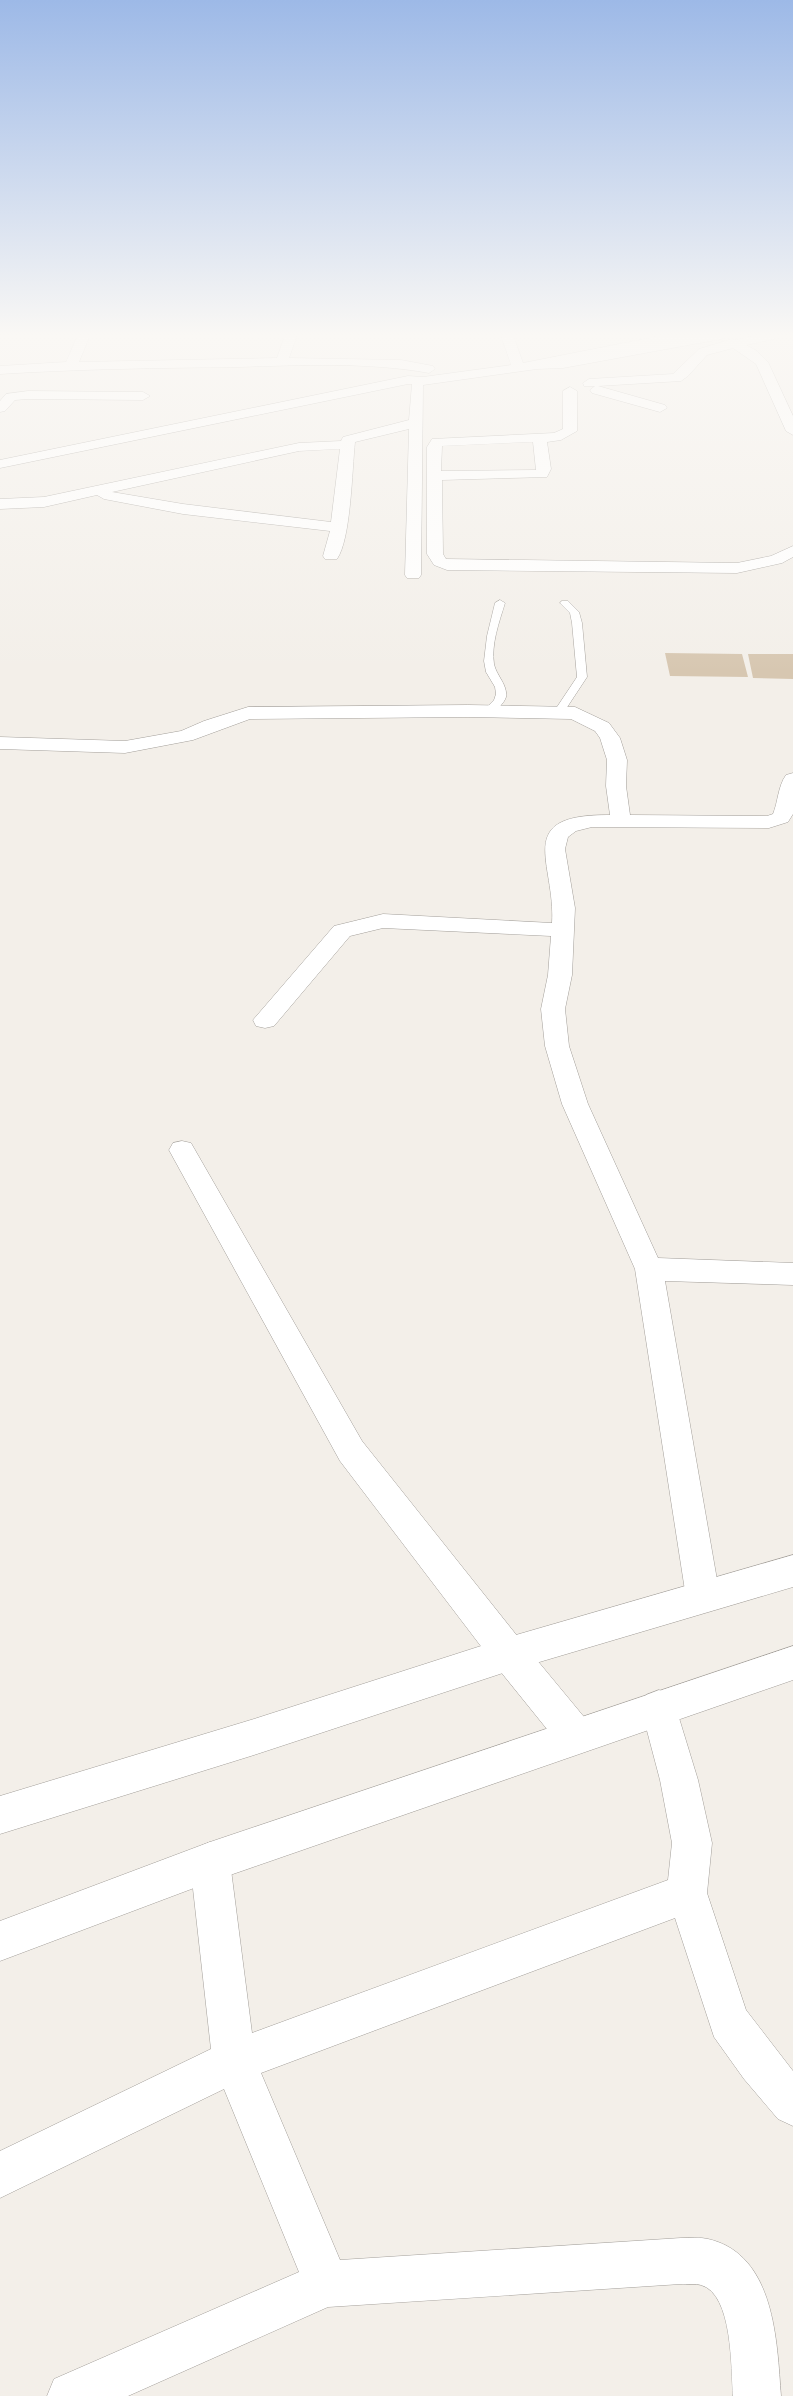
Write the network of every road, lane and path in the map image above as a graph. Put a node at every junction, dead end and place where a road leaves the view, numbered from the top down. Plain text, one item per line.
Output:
1 (83, 447) edge
2 (100, 447) edge
3 (304, 447) edge
4 (346, 447) edge
5 (415, 447) edge
6 (434, 447) edge
7 (540, 447) edge
8 (0, 464) edge
9 (0, 472) edge
10 (434, 476) junction
11 (90, 492) junction
12 (0, 504) edge
13 (338, 527) junction
14 (793, 551) edge
15 (332, 556) dead end
16 (412, 575) dead end
17 (500, 603) dead end
18 (565, 603) dead end
19 (487, 712) junction
20 (558, 713) junction
21 (0, 743) edge
22 (793, 779) edge
23 (621, 821) junction
24 (562, 930) junction
25 (265, 1020) dead end
26 (182, 1150) dead end
27 (649, 1269) junction
28 (793, 1274) edge
29 (793, 1571) edge
30 (704, 1597) junction
31 (509, 1654) junction
32 (793, 1663) edge
33 (659, 1708) junction
34 (576, 1736) junction
35 (0, 1815) edge
36 (210, 1862) junction
37 (687, 1893) junction
38 (0, 1941) edge
39 (234, 2060) junction
40 (793, 2104) edge
41 (0, 2175) edge
42 (327, 2284) junction
43 (71, 2396) edge
44 (757, 2396) edge

1 - 8 street
2 - 9 street
3 - 11 street
4 - 13 street
5 - 16 street
6 - 10 street
7 - 10 street
10 - 14 street
11 - 12 street
11 - 13 street
13 - 15 street
17 - 19 lane
18 - 20 lane
19 - 20 street
19 - 21 street
20 - 23 street
22 - 23 street
23 - 24 street
24 - 25 street
24 - 27 street
26 - 31 street
27 - 28 street
27 - 30 street
29 - 30 street
30 - 31 street
31 - 34 street
31 - 35 street
32 - 33 street
33 - 34 street
33 - 37 street
34 - 36 street
36 - 38 street
36 - 39 street
37 - 39 street
37 - 40 street
39 - 41 street
39 - 42 street
42 - 43 street
42 - 44 street

